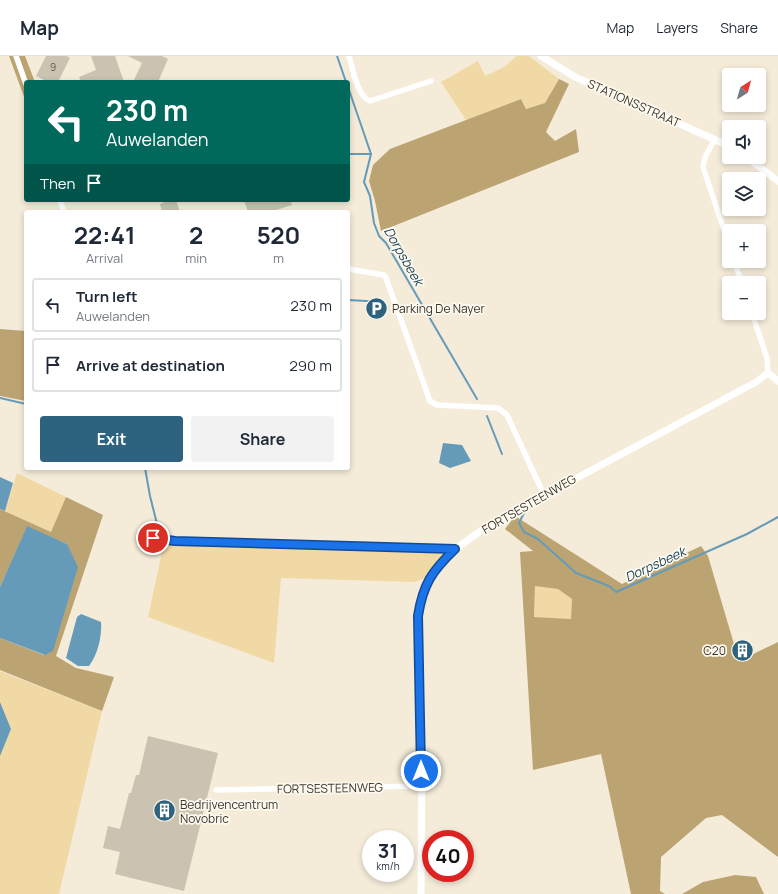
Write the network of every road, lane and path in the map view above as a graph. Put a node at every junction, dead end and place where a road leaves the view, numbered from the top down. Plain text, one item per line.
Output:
1 (16, 56) edge
2 (348, 56) edge
3 (541, 56) edge
4 (25, 80) edge
5 (431, 81) dead end
6 (715, 138) junction
7 (722, 142) edge
8 (755, 164) edge
9 (778, 181) edge
10 (722, 224) edge
11 (350, 269) edge
12 (754, 320) edge
13 (768, 373) junction
14 (778, 381) edge
15 (544, 496) junction
16 (153, 538) dead end
17 (455, 549) junction
18 (421, 786) junction
19 (216, 790) dead end
20 (420, 894) edge

1 - 4 street
2 - 5 street
3 - 6 street, STATIONSSTRAAT
6 - 7 street, STATIONSSTRAAT
6 - 10 street
8 - 9 street
11 - 15 street
12 - 13 street
13 - 14 street
13 - 15 street, FORTSESTEENWEG
15 - 17 street, FORTSESTEENWEG
16 - 17 street
17 - 18 street, FORTSESTEENWEG
18 - 19 street, FORTSESTEENWEG
18 - 20 street, FORTSESTEENWEG

